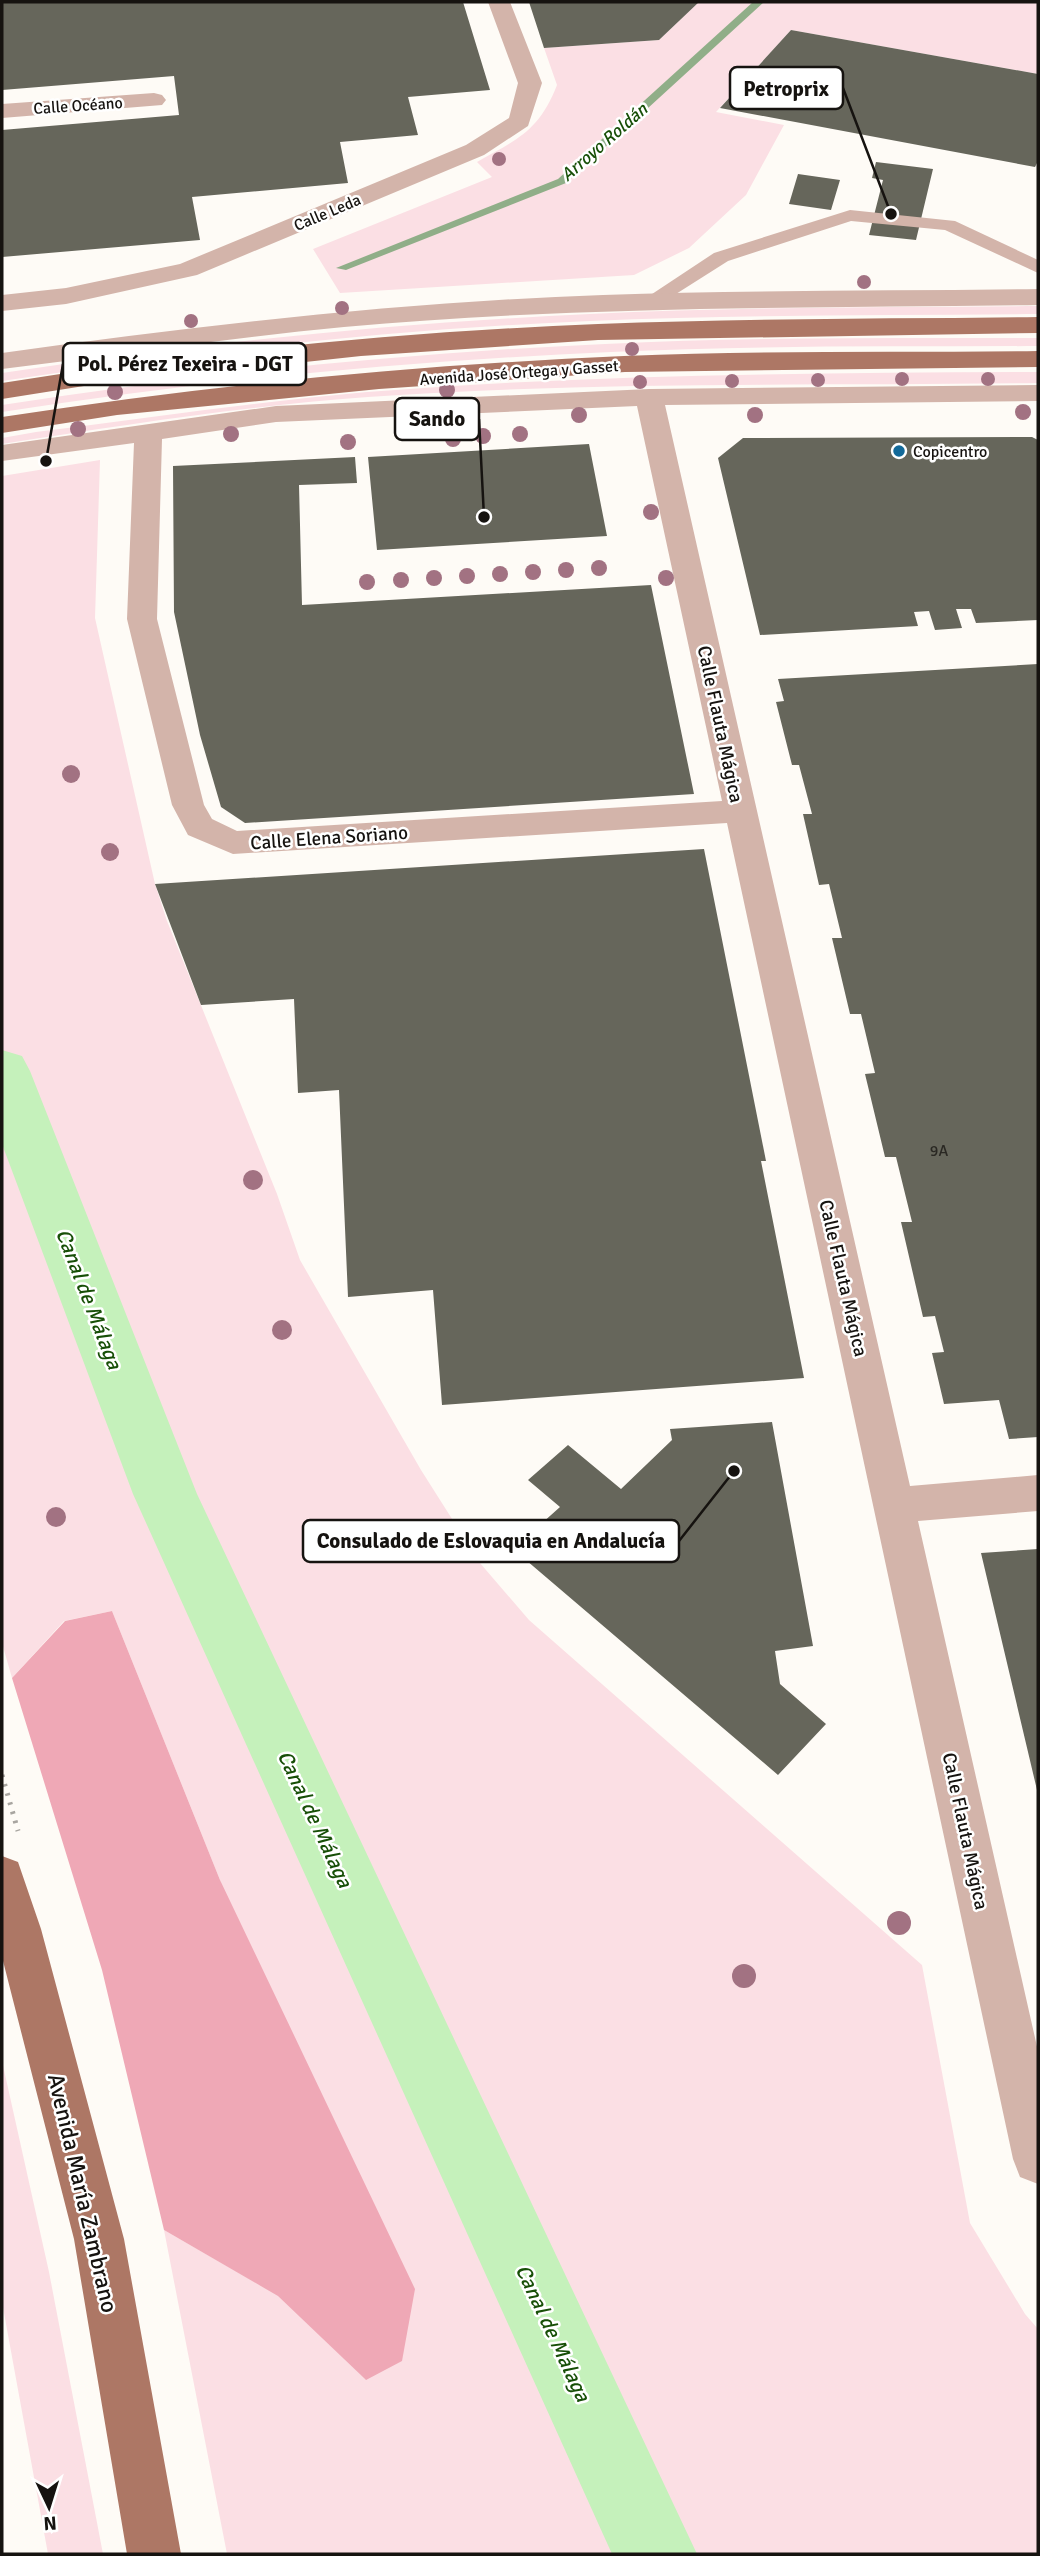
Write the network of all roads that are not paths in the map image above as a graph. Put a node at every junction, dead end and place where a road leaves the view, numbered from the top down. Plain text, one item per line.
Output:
1 (499, 2) edge
2 (154, 100) dead end
3 (2, 111) edge
4 (1038, 267) edge
5 (1038, 298) edge
6 (650, 302) junction
7 (2, 303) edge
8 (1038, 325) edge
9 (1038, 359) edge
10 (2, 361) edge
11 (2, 391) edge
12 (1038, 393) edge
13 (649, 397) junction
14 (2, 425) edge
15 (148, 431) junction
16 (2, 453) edge
17 (740, 811) junction
18 (1038, 1493) edge
19 (894, 1506) junction
20 (2, 1878) edge
21 (1038, 2159) edge
22 (154, 2554) edge

1 - 7 street, Calle Leda
2 - 3 street, Calle Océano
4 - 6 lane
5 - 6 street
6 - 10 street
8 - 11 main road, Avenida José Ortega y Gasset
9 - 14 main road, Avenida José Ortega y Gasset
12 - 13 street, Avenida José Ortega y Gasset
13 - 15 street, Avenida José Ortega y Gasset
13 - 17 street, Calle Flauta Mágica
15 - 16 street, Avenida José Ortega y Gasset
15 - 17 street, Calle Elena Soriano
17 - 19 street, Calle Flauta Mágica
18 - 19 street
19 - 21 street, Calle Flauta Mágica
20 - 22 main road, Avenida María Zambrano

